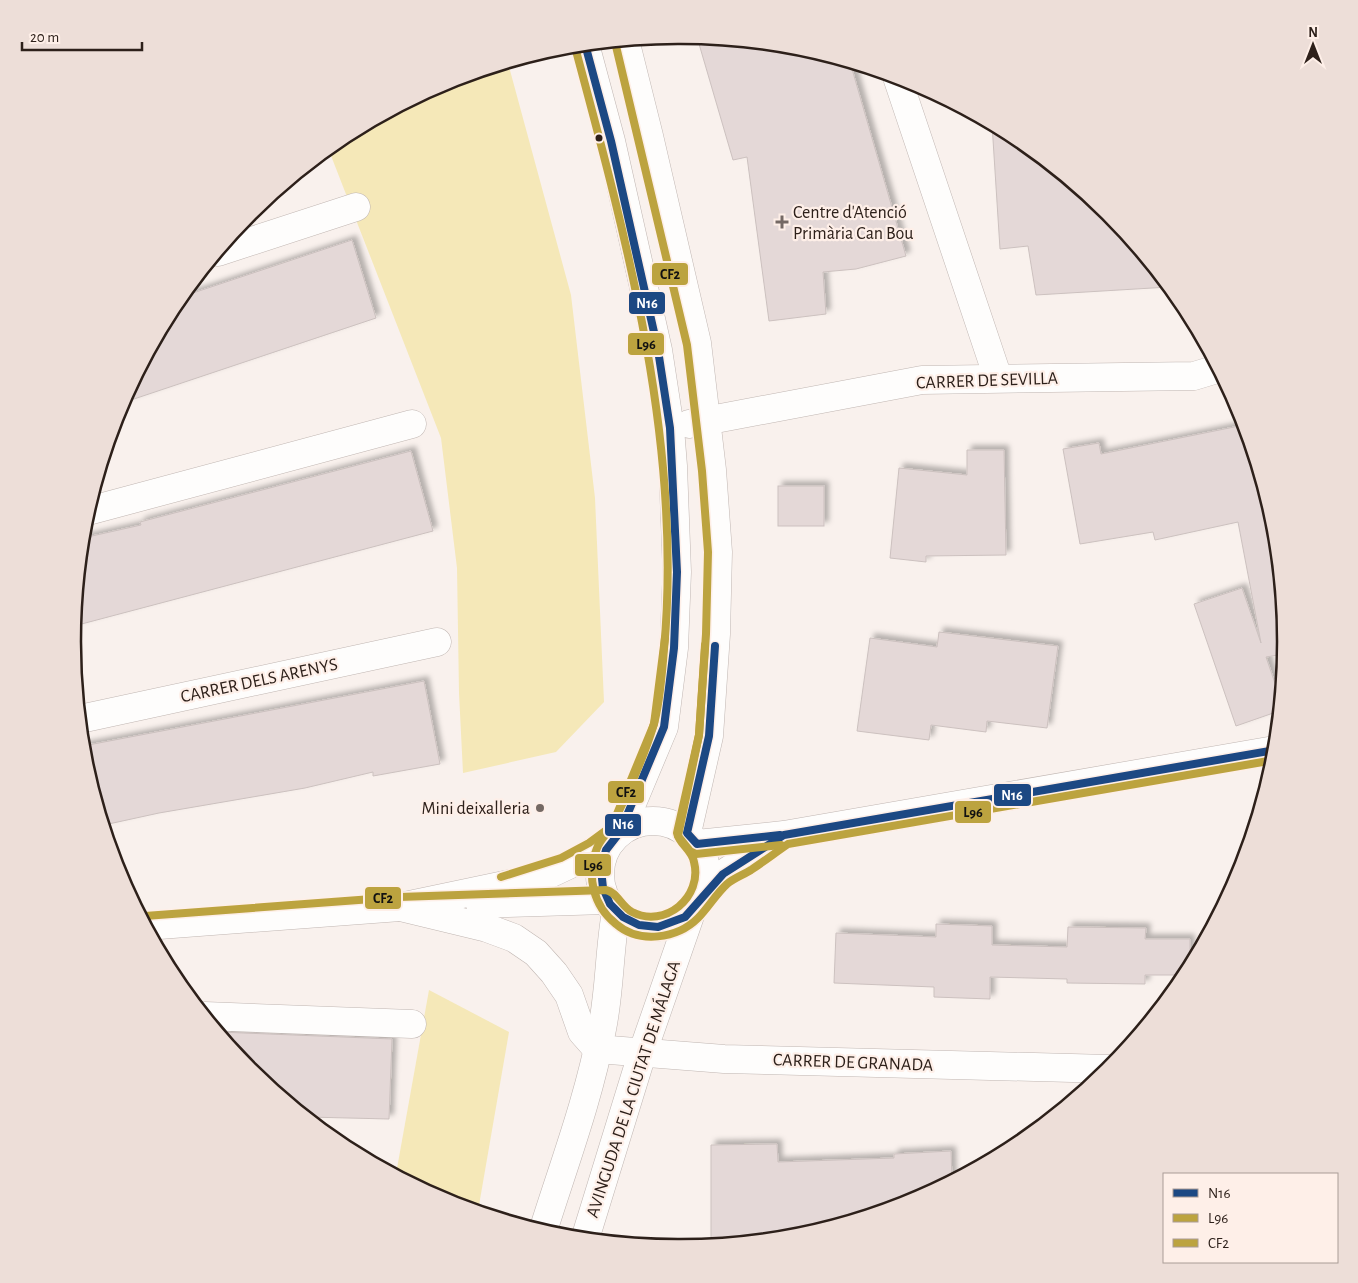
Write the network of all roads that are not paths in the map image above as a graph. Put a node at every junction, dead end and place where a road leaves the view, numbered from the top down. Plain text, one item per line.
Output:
1 (627, 46) edge
2 (587, 51) edge
3 (900, 86) edge
4 (356, 206) dead end
5 (229, 248) edge
6 (1211, 370) edge
7 (998, 378) junction
8 (706, 421) junction
9 (412, 424) dead end
10 (670, 428) junction
11 (97, 509) edge
12 (437, 642) dead end
13 (86, 718) edge
14 (1266, 752) edge
15 (784, 835) junction
16 (616, 837) junction
17 (692, 839) junction
18 (696, 905) junction
19 (611, 906) junction
20 (400, 907) junction
21 (153, 925) edge
22 (214, 1016) edge
23 (412, 1024) dead end
24 (598, 1049) junction
25 (642, 1054) junction
26 (1097, 1069) edge
27 (545, 1224) edge
28 (587, 1232) edge

1 - 8 street
2 - 10 street
3 - 7 street
4 - 5 street
6 - 7 street, CARRER DE SEVILLA
7 - 8 street, CARRER DE SEVILLA
8 - 10 street, CARRER DE SEVILLA
8 - 17 street
9 - 11 street
10 - 16 street
12 - 13 street, CARRER DELS ARENYS
14 - 15 street
15 - 17 street
15 - 18 street
16 - 17 street
16 - 19 street
16 - 20 street
17 - 18 street
18 - 19 street
18 - 25 street, AVINGUDA DE LA CIUTAT DE MÁLAGA
19 - 20 street
19 - 24 street
20 - 21 street
20 - 24 street
22 - 23 street
24 - 25 street, CARRER DE GRANADA
24 - 27 street
25 - 26 street, CARRER DE GRANADA
25 - 28 street, AVINGUDA DE LA CIUTAT DE MÁLAGA

